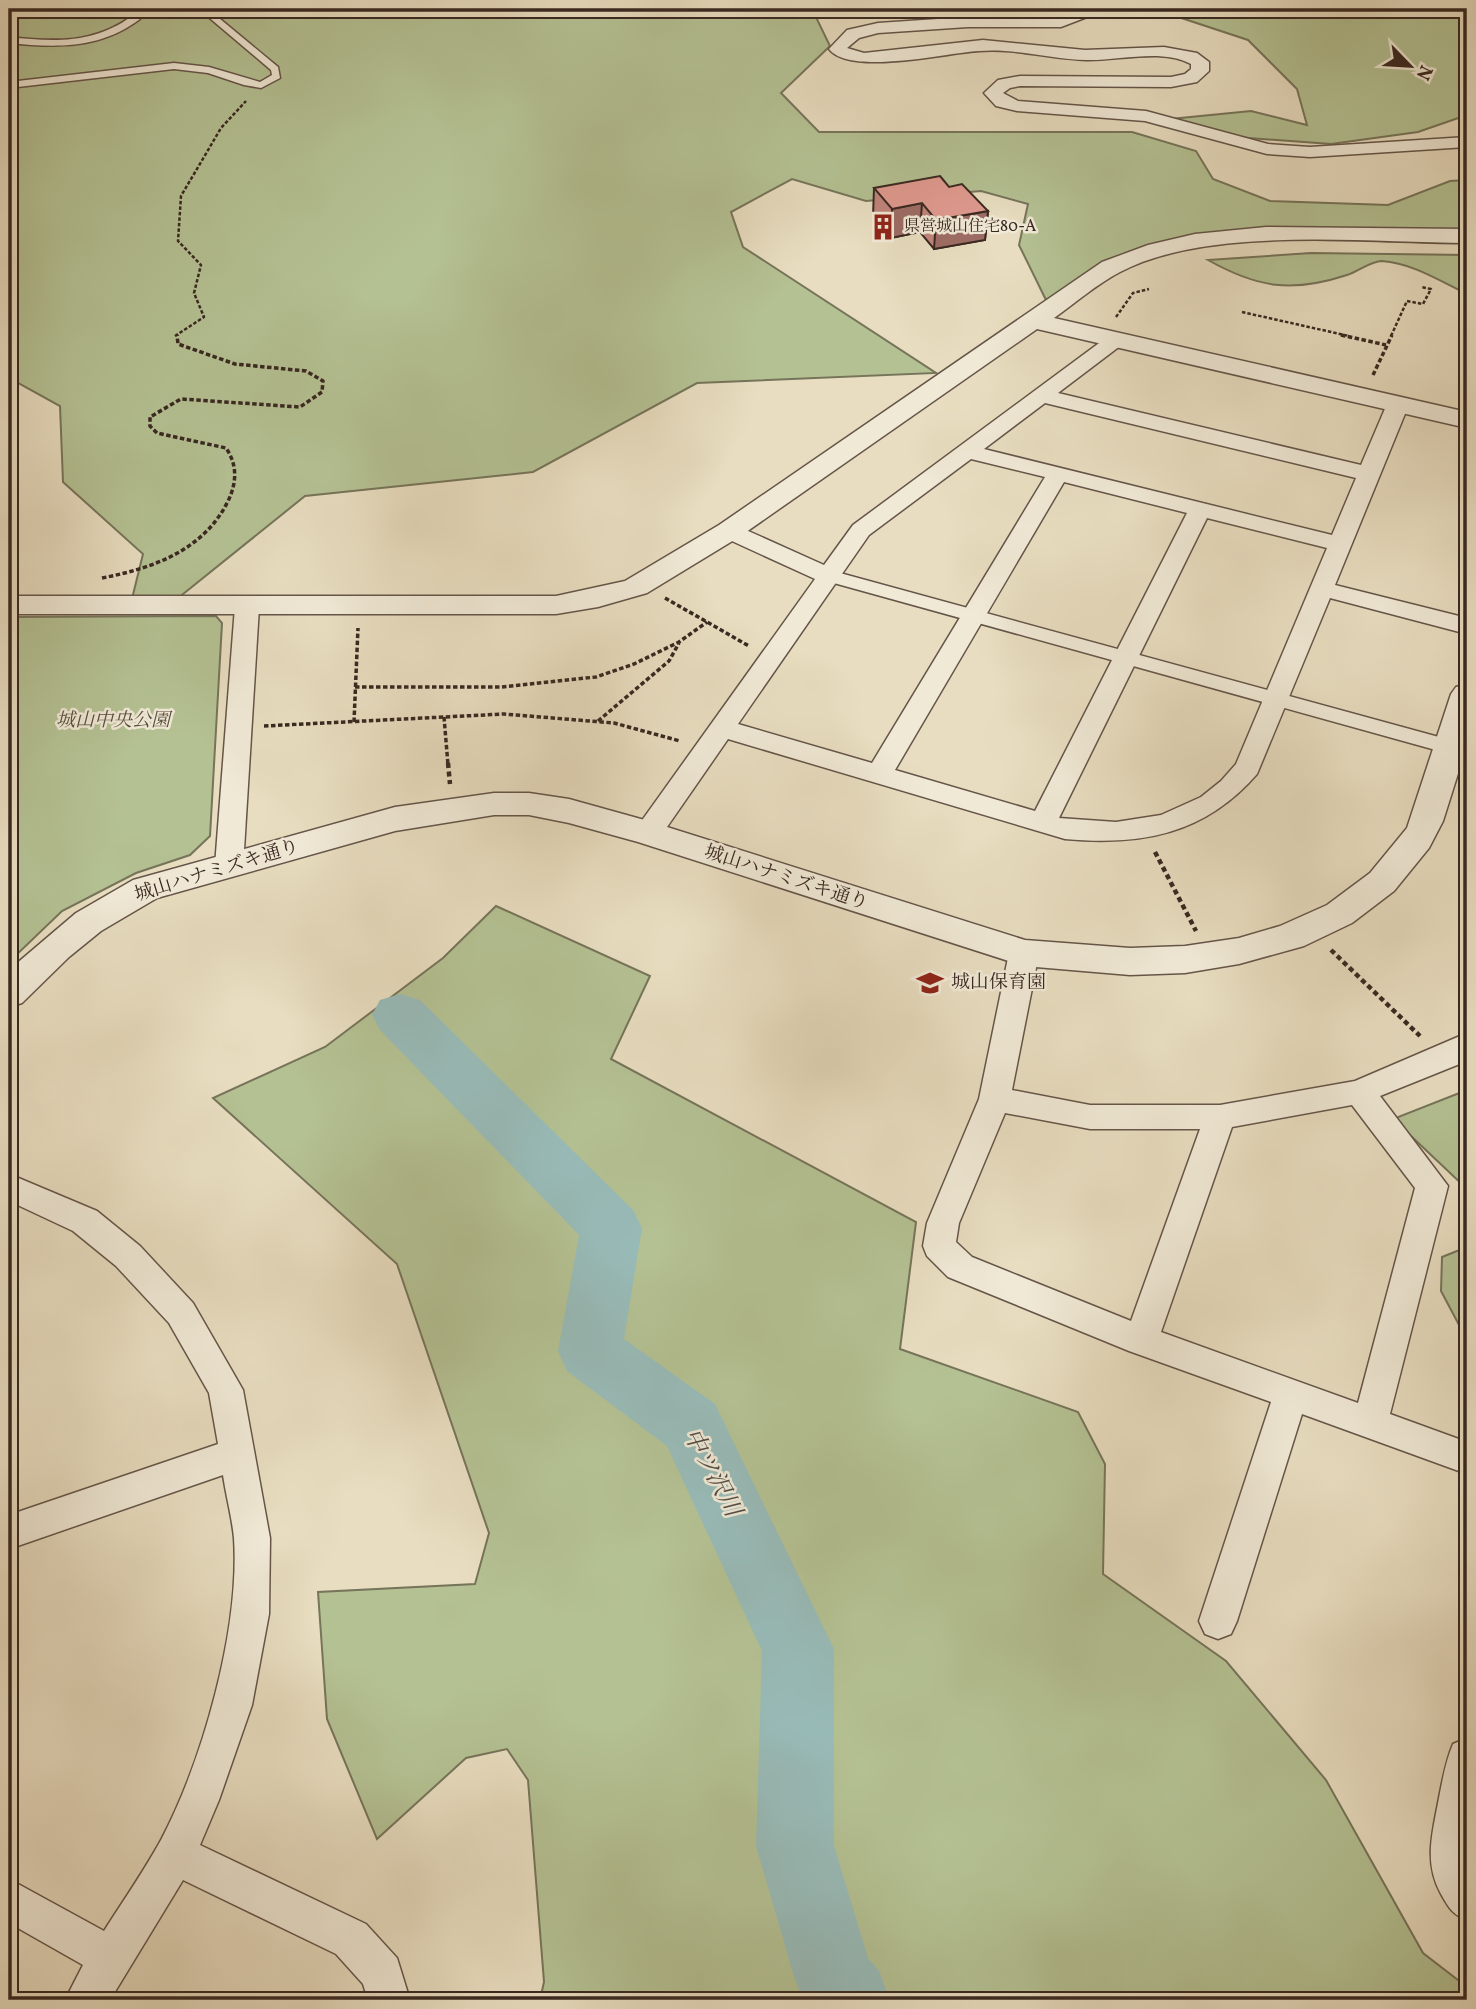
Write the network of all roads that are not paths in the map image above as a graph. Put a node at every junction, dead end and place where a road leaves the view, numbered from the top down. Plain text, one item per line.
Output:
1 (133, 9) edge
2 (203, 9) edge
3 (1080, 9) edge
4 (9, 40) edge
5 (9, 85) edge
6 (1467, 142) edge
7 (1467, 236) edge
8 (1034, 321) junction
9 (1115, 331) junction
10 (1041, 396) junction
11 (1398, 404) junction
12 (1467, 420) edge
13 (966, 451) junction
14 (1058, 474) junction
15 (1369, 474) junction
16 (1200, 509) junction
17 (729, 531) junction
18 (1340, 544) junction
19 (829, 576) junction
20 (1322, 589) junction
21 (9, 605) edge
22 (247, 607) junction
23 (973, 615) junction
24 (1467, 626) edge
25 (1125, 657) junction
26 (1467, 694) edge
27 (1277, 699) junction
28 (714, 738) junction
29 (1457, 744) edge
30 (877, 775) junction
31 (1042, 824) junction
32 (648, 833) junction
33 (229, 866) junction
34 (1024, 953) junction
35 (9, 993) edge
36 (1455, 1052) edge
37 (1359, 1091) junction
38 (995, 1099) junction
39 (1220, 1117) junction
40 (9, 1186) edge
41 (1141, 1340) junction
42 (1291, 1394) junction
43 (1370, 1423) junction
44 (237, 1454) junction
45 (1467, 1458) edge
46 (9, 1532) edge
47 (1218, 1621) dead end
48 (1467, 1758) edge
49 (175, 1855) junction
50 (1467, 1899) edge
51 (9, 1900) edge
52 (111, 1958) junction
53 (86, 2000) edge
54 (389, 2000) edge

1 - 4 lane
2 - 5 lane
3 - 6 street
7 - 8 street
8 - 9 street
8 - 17 street
9 - 10 street
9 - 11 street
10 - 13 street
10 - 15 street
11 - 12 street
11 - 15 street
13 - 14 street
13 - 19 street
14 - 16 street
14 - 23 street
15 - 18 street
16 - 18 street
16 - 25 street
17 - 19 street
17 - 22 street
18 - 20 street
19 - 23 street
19 - 28 street
20 - 24 street
20 - 27 street
21 - 22 street
22 - 33 street
23 - 25 street
23 - 30 street
25 - 27 street
25 - 31 street
26 - 29 street, 城山ハナミズキ通り
27 - 29 street
27 - 31 street
28 - 30 street
28 - 32 street
29 - 34 street, 城山ハナミズキ通り
30 - 31 street
32 - 33 street, 城山ハナミズキ通り
32 - 34 street, 城山ハナミズキ通り
33 - 35 street, 城山ハナミズキ通り
34 - 38 street
36 - 37 street
37 - 39 street
37 - 43 street
38 - 39 street
38 - 41 street
39 - 41 street
40 - 44 street
41 - 42 street
42 - 43 street
42 - 47 street
43 - 45 street
44 - 46 street
44 - 49 street
48 - 50 street
49 - 52 street
49 - 54 street
51 - 52 street
52 - 53 street

